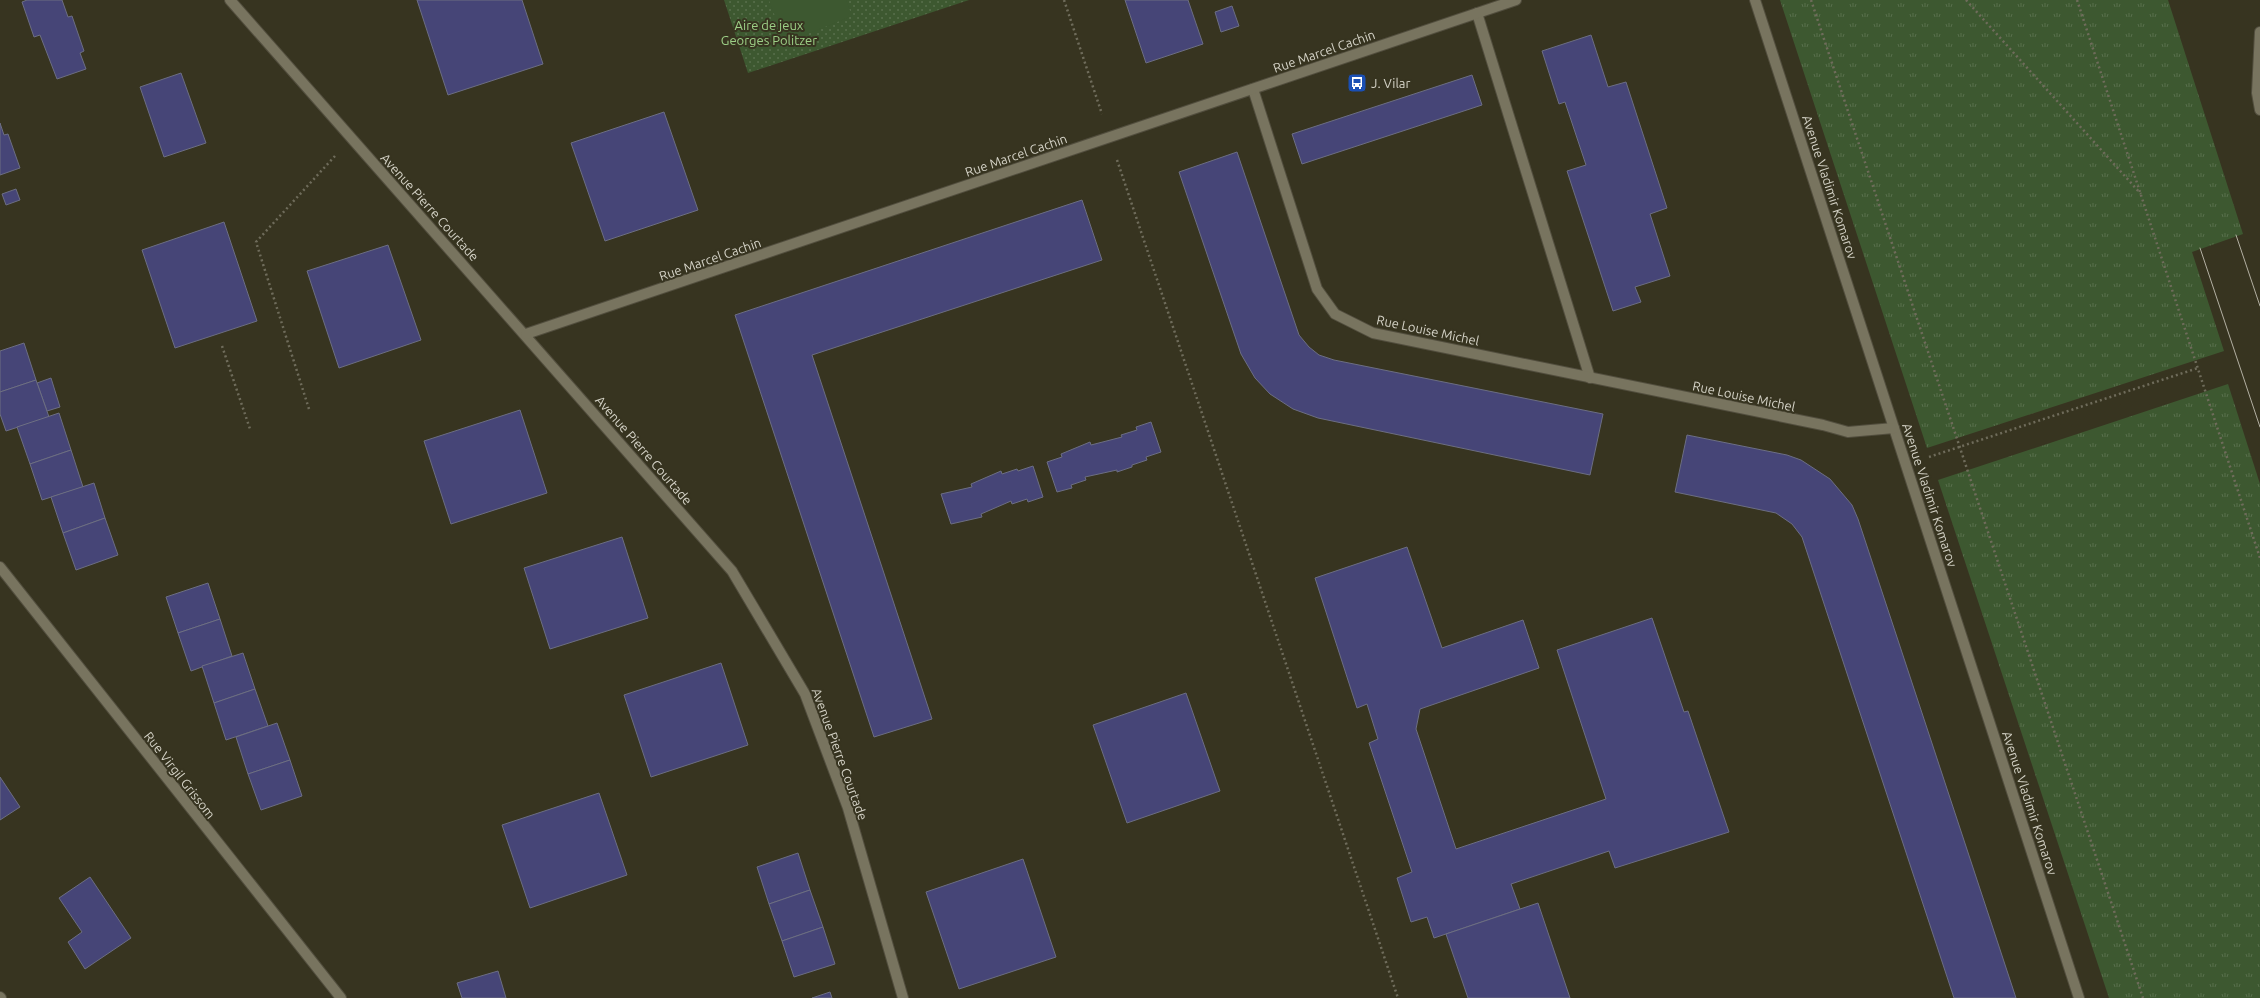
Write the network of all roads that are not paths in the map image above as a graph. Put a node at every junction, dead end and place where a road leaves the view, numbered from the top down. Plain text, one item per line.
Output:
1 (230, 0) edge
2 (1516, 0) edge
3 (1755, 0) edge
4 (1477, 13) junction
5 (2260, 32) edge
6 (1253, 89) junction
7 (2260, 110) edge
8 (526, 334) junction
9 (1590, 378) junction
10 (1894, 428) junction
11 (0, 567) edge
12 (341, 998) edge
13 (903, 998) edge
14 (2079, 998) edge

1 - 8 street, Avenue Pierre Courtade
2 - 4 street, Rue Marcel Cachin
3 - 10 street, Avenue Vladimir Komarov
4 - 6 street, Rue Marcel Cachin
4 - 9 street
5 - 7 street
6 - 8 street, Rue Marcel Cachin
6 - 9 street, Rue Louise Michel
8 - 13 street, Avenue Pierre Courtade
9 - 10 street, Rue Louise Michel
10 - 14 street, Avenue Vladimir Komarov
11 - 12 street, Rue Virgil Grissom

